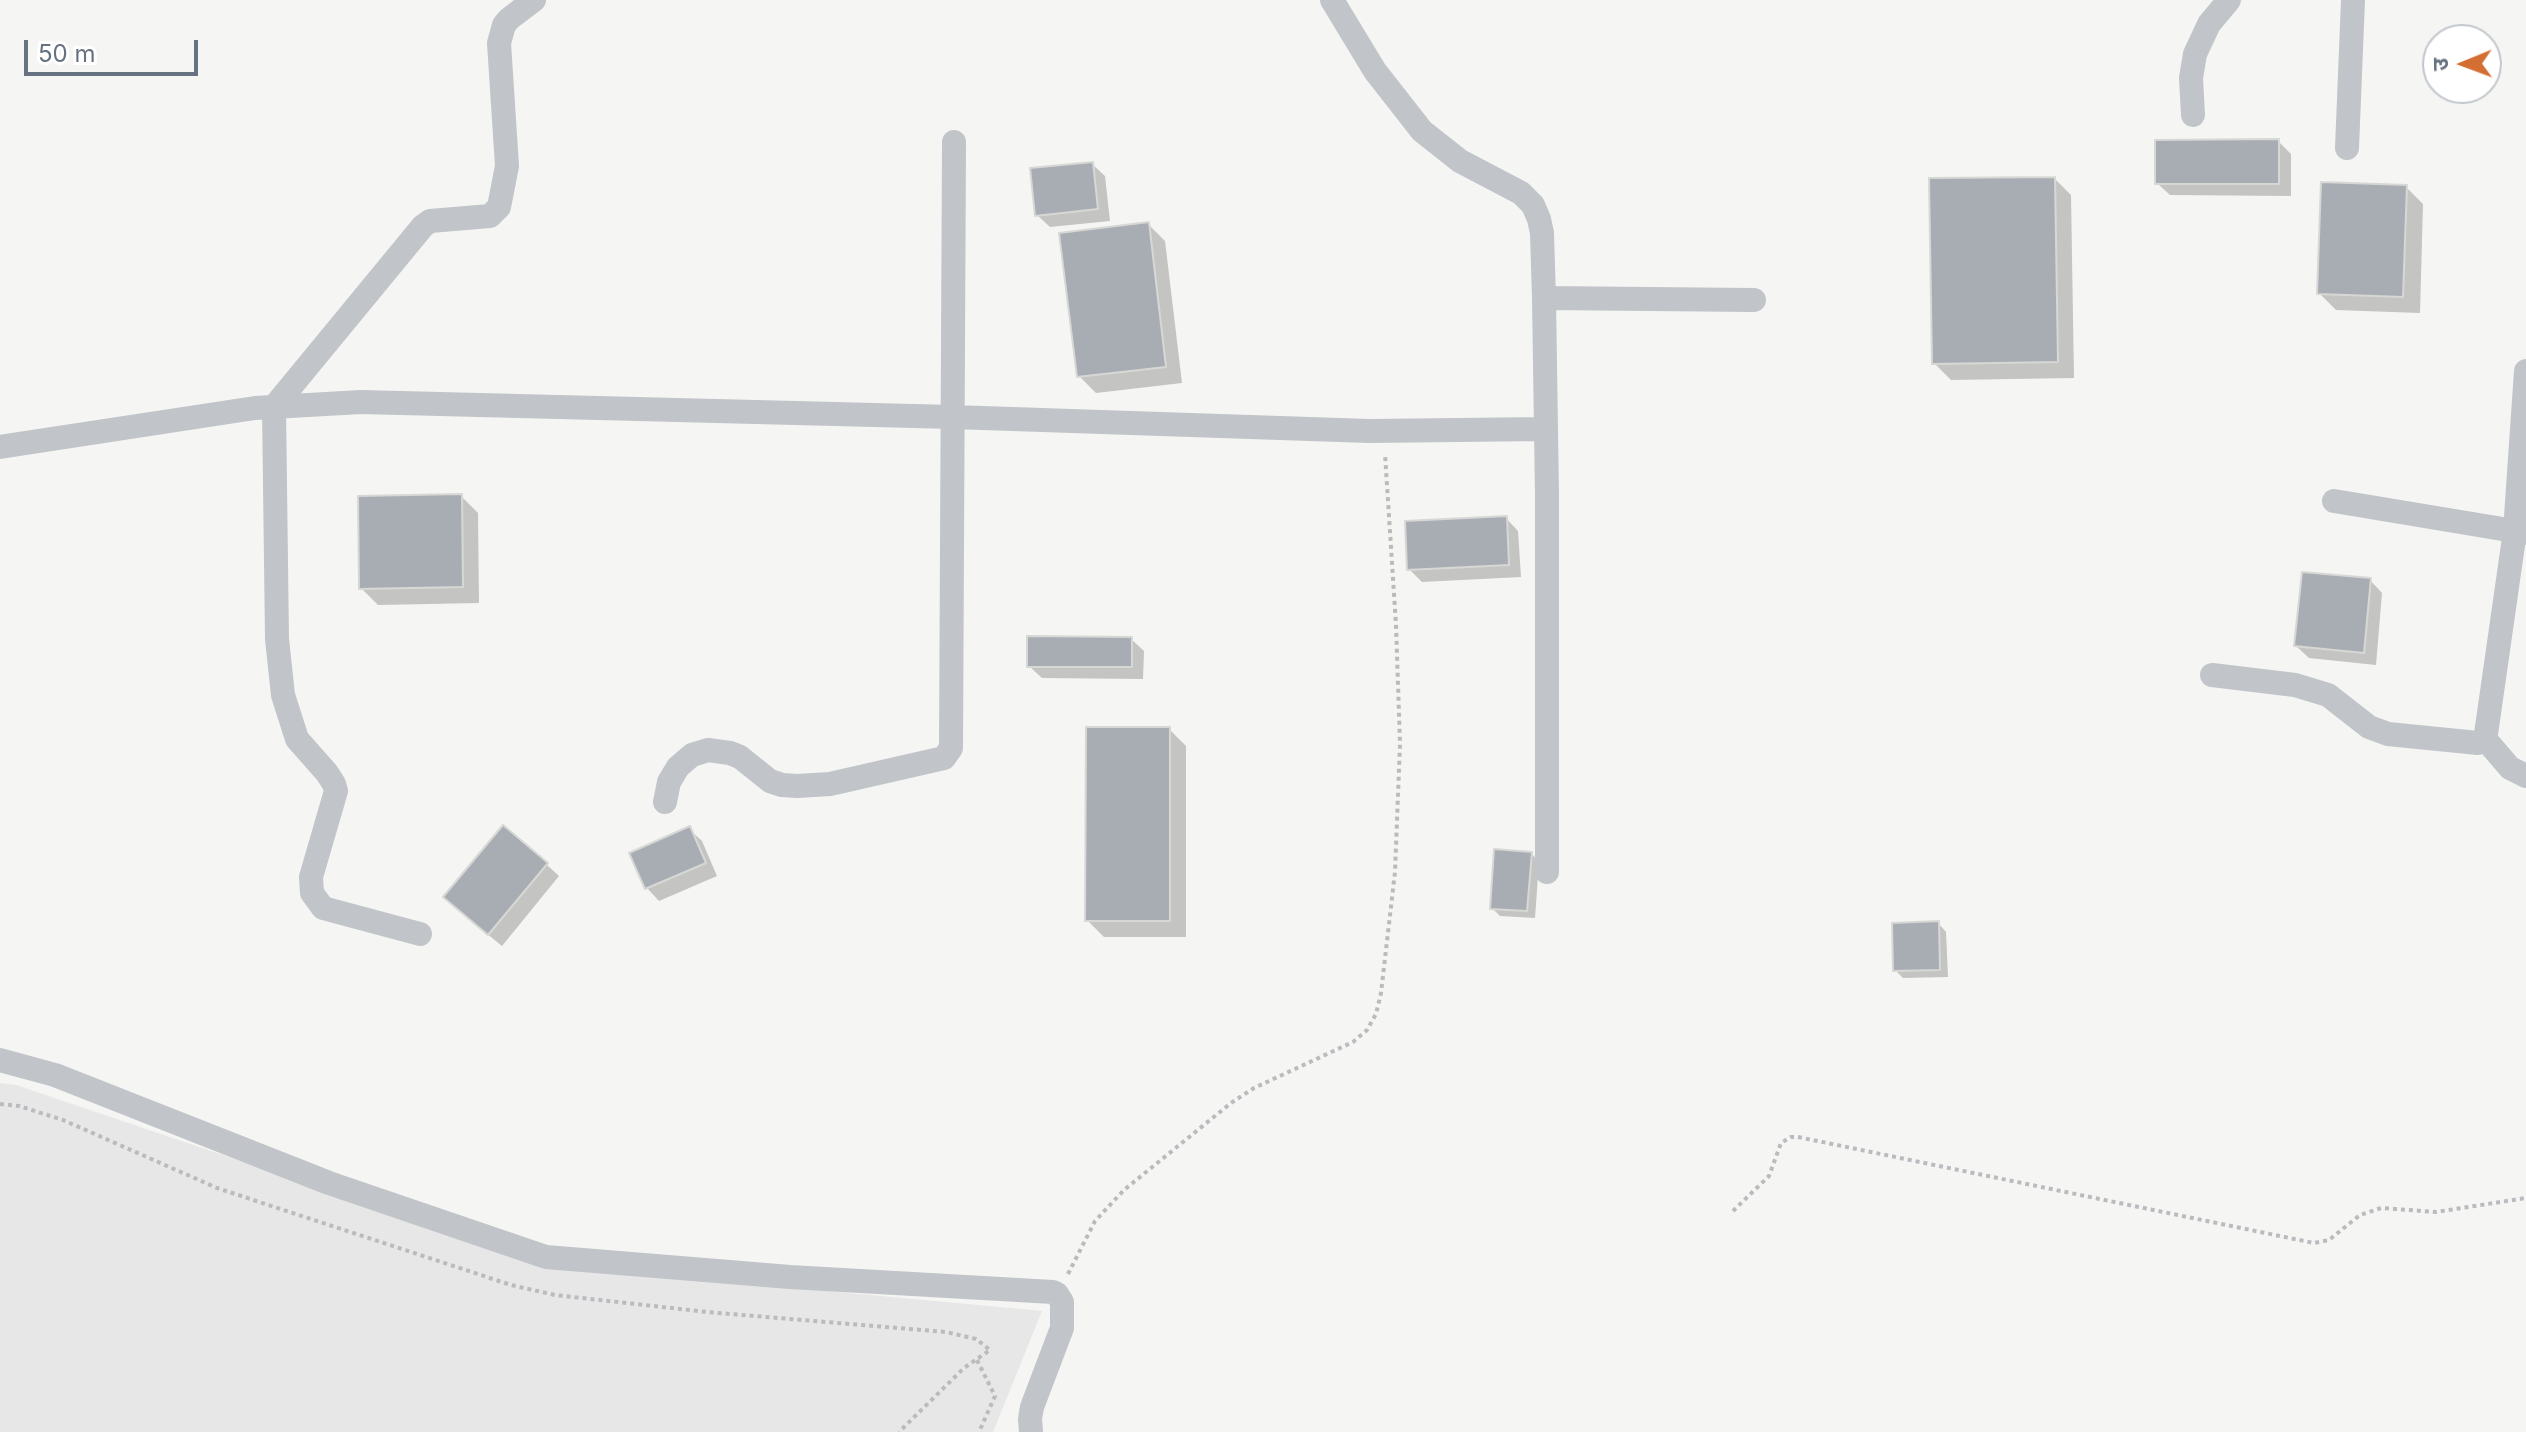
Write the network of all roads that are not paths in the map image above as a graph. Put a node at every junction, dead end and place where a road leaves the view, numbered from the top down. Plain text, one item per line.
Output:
1 (534, 0) edge
2 (1332, 0) edge
3 (2229, 0) edge
4 (2353, 0) edge
5 (2193, 115) dead end
6 (954, 142) dead end
7 (2347, 148) dead end
8 (1544, 298) junction
9 (1754, 300) dead end
10 (2526, 371) edge
11 (274, 407) junction
12 (953, 417) junction
13 (1545, 429) junction
14 (0, 447) edge
15 (2334, 501) dead end
16 (2520, 532) edge
17 (2212, 675) dead end
18 (2486, 740) junction
19 (2526, 776) edge
20 (665, 802) dead end
21 (1547, 872) dead end
22 (420, 934) dead end
23 (0, 1060) edge
24 (1031, 1432) edge

1 - 11 street
2 - 8 street
3 - 5 street
4 - 7 street
6 - 12 street
8 - 9 street
8 - 13 street
10 - 16 street
11 - 12 street
11 - 14 street
11 - 22 street
12 - 13 street
12 - 20 street
13 - 21 street
15 - 16 street
16 - 18 street
17 - 18 street
18 - 19 street
23 - 24 street

